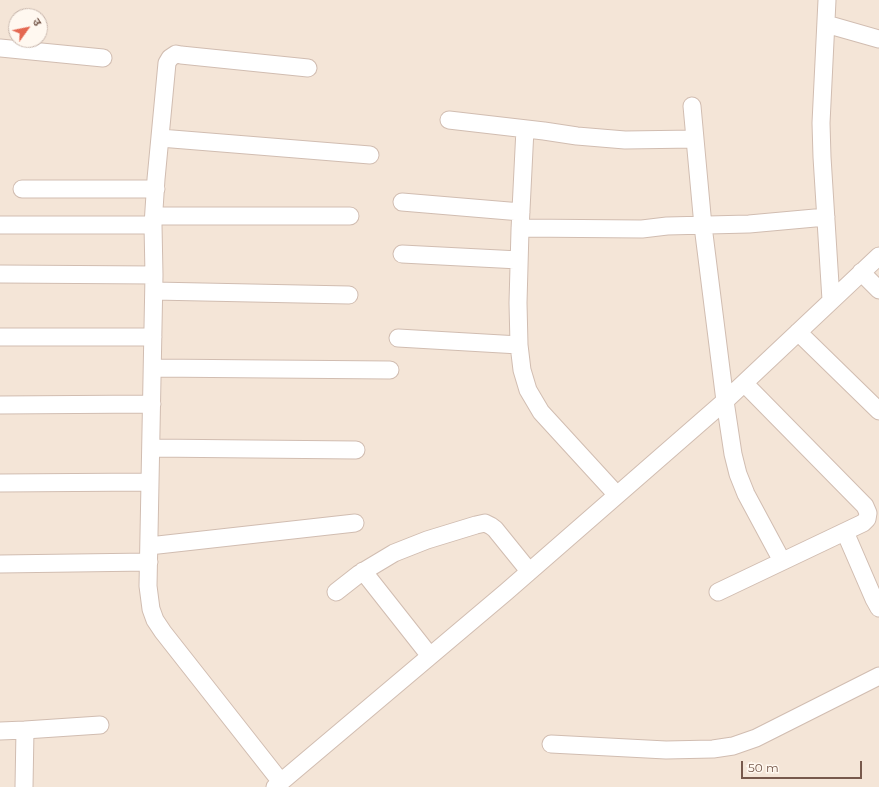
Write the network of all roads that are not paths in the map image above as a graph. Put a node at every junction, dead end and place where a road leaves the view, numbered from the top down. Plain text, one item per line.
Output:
1 (827, 0) edge
2 (826, 24) junction
3 (879, 39) edge
4 (0, 48) edge
5 (103, 58) dead end
6 (308, 68) dead end
7 (692, 106) dead end
8 (449, 120) dead end
9 (525, 129) junction
10 (160, 138) junction
11 (696, 139) junction
12 (370, 155) dead end
13 (22, 189) dead end
14 (156, 189) junction
15 (402, 202) dead end
16 (350, 216) dead end
17 (826, 217) junction
18 (520, 220) junction
19 (154, 221) junction
20 (0, 226) edge
21 (703, 226) junction
22 (402, 254) dead end
23 (879, 256) edge
24 (519, 260) junction
25 (861, 272) junction
26 (0, 274) edge
27 (154, 283) junction
28 (879, 290) edge
29 (349, 295) dead end
30 (831, 300) junction
31 (798, 332) junction
32 (0, 337) edge
33 (153, 337) junction
34 (398, 338) dead end
35 (519, 345) junction
36 (153, 368) junction
37 (390, 370) dead end
38 (744, 384) junction
39 (725, 401) junction
40 (152, 404) junction
41 (0, 405) edge
42 (879, 411) edge
43 (151, 448) junction
44 (356, 450) dead end
45 (150, 482) junction
46 (0, 483) edge
47 (617, 495) junction
48 (355, 523) dead end
49 (845, 532) junction
50 (149, 554) junction
51 (782, 562) junction
52 (0, 564) edge
53 (363, 571) junction
54 (529, 571) junction
55 (336, 592) dead end
56 (718, 592) dead end
57 (879, 608) edge
58 (430, 656) junction
59 (879, 676) edge
60 (100, 725) dead end
61 (25, 730) junction
62 (0, 731) edge
63 (551, 744) dead end
64 (278, 785) edge
65 (24, 787) edge

1 - 2 street
2 - 3 street
2 - 17 street
4 - 5 street
6 - 10 street
7 - 11 street
8 - 9 street
9 - 11 street
9 - 18 street
10 - 12 street
10 - 14 street
11 - 21 street
13 - 14 street
14 - 19 street
15 - 18 street
16 - 19 street
17 - 21 street
17 - 30 street
18 - 21 street
18 - 24 street
19 - 20 street
19 - 27 street
21 - 39 street
22 - 24 street
23 - 25 street
24 - 35 street
25 - 28 street
25 - 30 street
26 - 27 street
27 - 29 street
27 - 33 street
30 - 31 street
31 - 38 street
31 - 42 street
32 - 33 street
33 - 36 street
34 - 35 street
35 - 47 street
36 - 37 street
36 - 40 street
38 - 39 street
38 - 49 street
39 - 47 street
39 - 51 street
40 - 41 street
40 - 43 street
43 - 44 street
43 - 45 street
45 - 46 street
45 - 50 street
47 - 54 street
48 - 50 street
49 - 51 street
49 - 57 street
50 - 52 street
50 - 64 street
51 - 56 street
53 - 54 street
53 - 55 street
53 - 58 street
54 - 58 street
58 - 64 street
59 - 63 street
60 - 61 street
61 - 62 street
61 - 65 street

